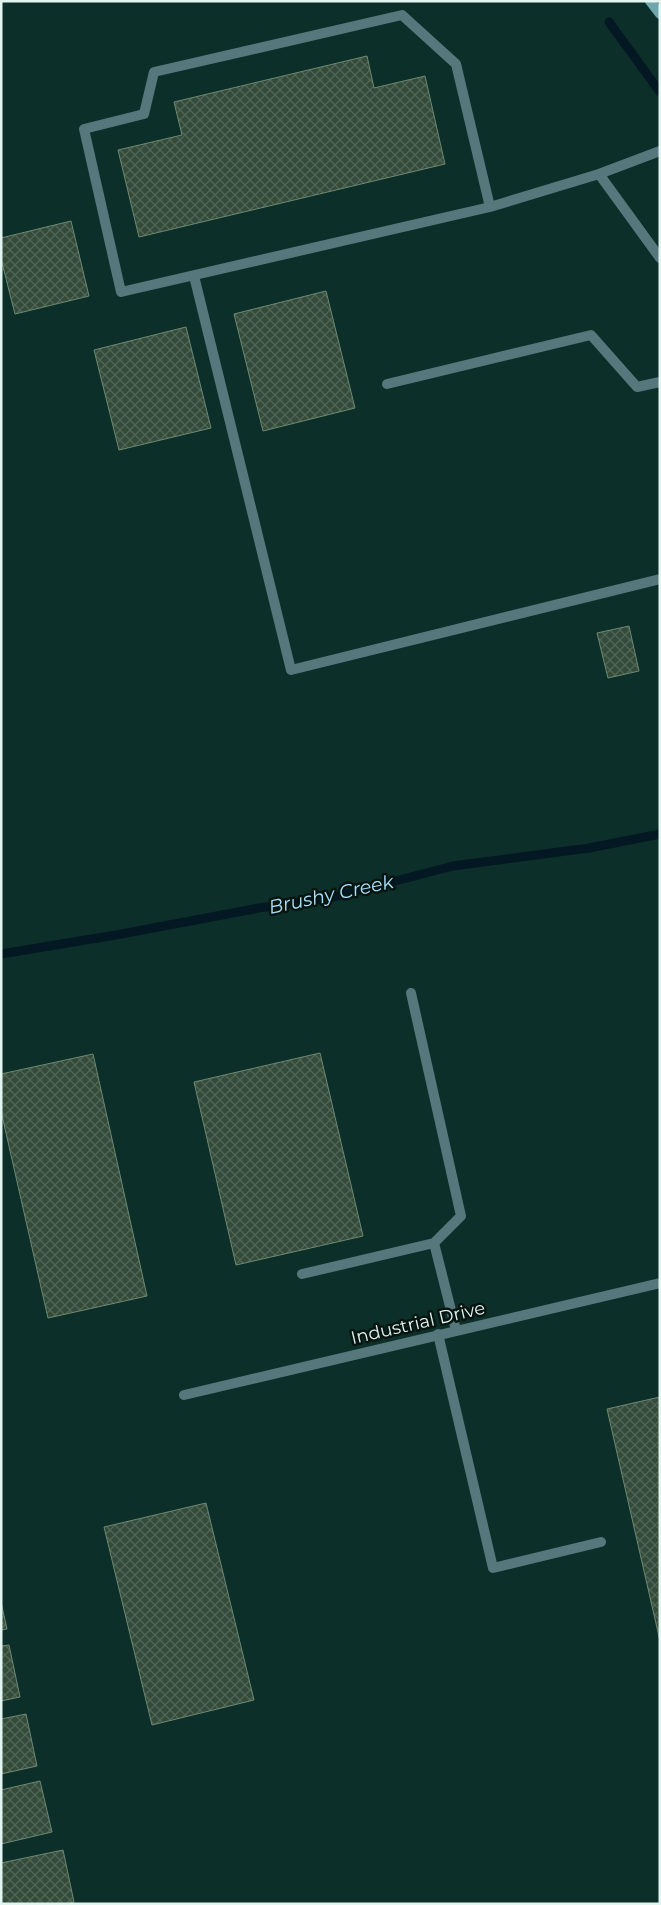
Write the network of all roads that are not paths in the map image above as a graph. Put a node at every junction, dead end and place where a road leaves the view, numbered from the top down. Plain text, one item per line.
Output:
1 (650, 1) edge
2 (660, 14) edge
3 (660, 151) edge
4 (599, 174) junction
5 (490, 207) junction
6 (660, 258) edge
7 (194, 276) junction
8 (660, 382) edge
9 (387, 384) dead end
10 (660, 579) edge
11 (411, 993) dead end
12 (434, 1243) junction
13 (302, 1274) dead end
14 (660, 1282) edge
15 (456, 1330) junction
16 (438, 1334) junction
17 (184, 1394) dead end
18 (601, 1542) dead end

1 - 2 main road
3 - 4 street
4 - 5 street
4 - 6 street
5 - 7 street
5 - 7 street
7 - 10 street
8 - 9 street
11 - 12 street
12 - 13 street
12 - 15 street
14 - 15 street, Industrial Drive
15 - 16 street, Industrial Drive
16 - 17 street, Industrial Drive
16 - 18 street

